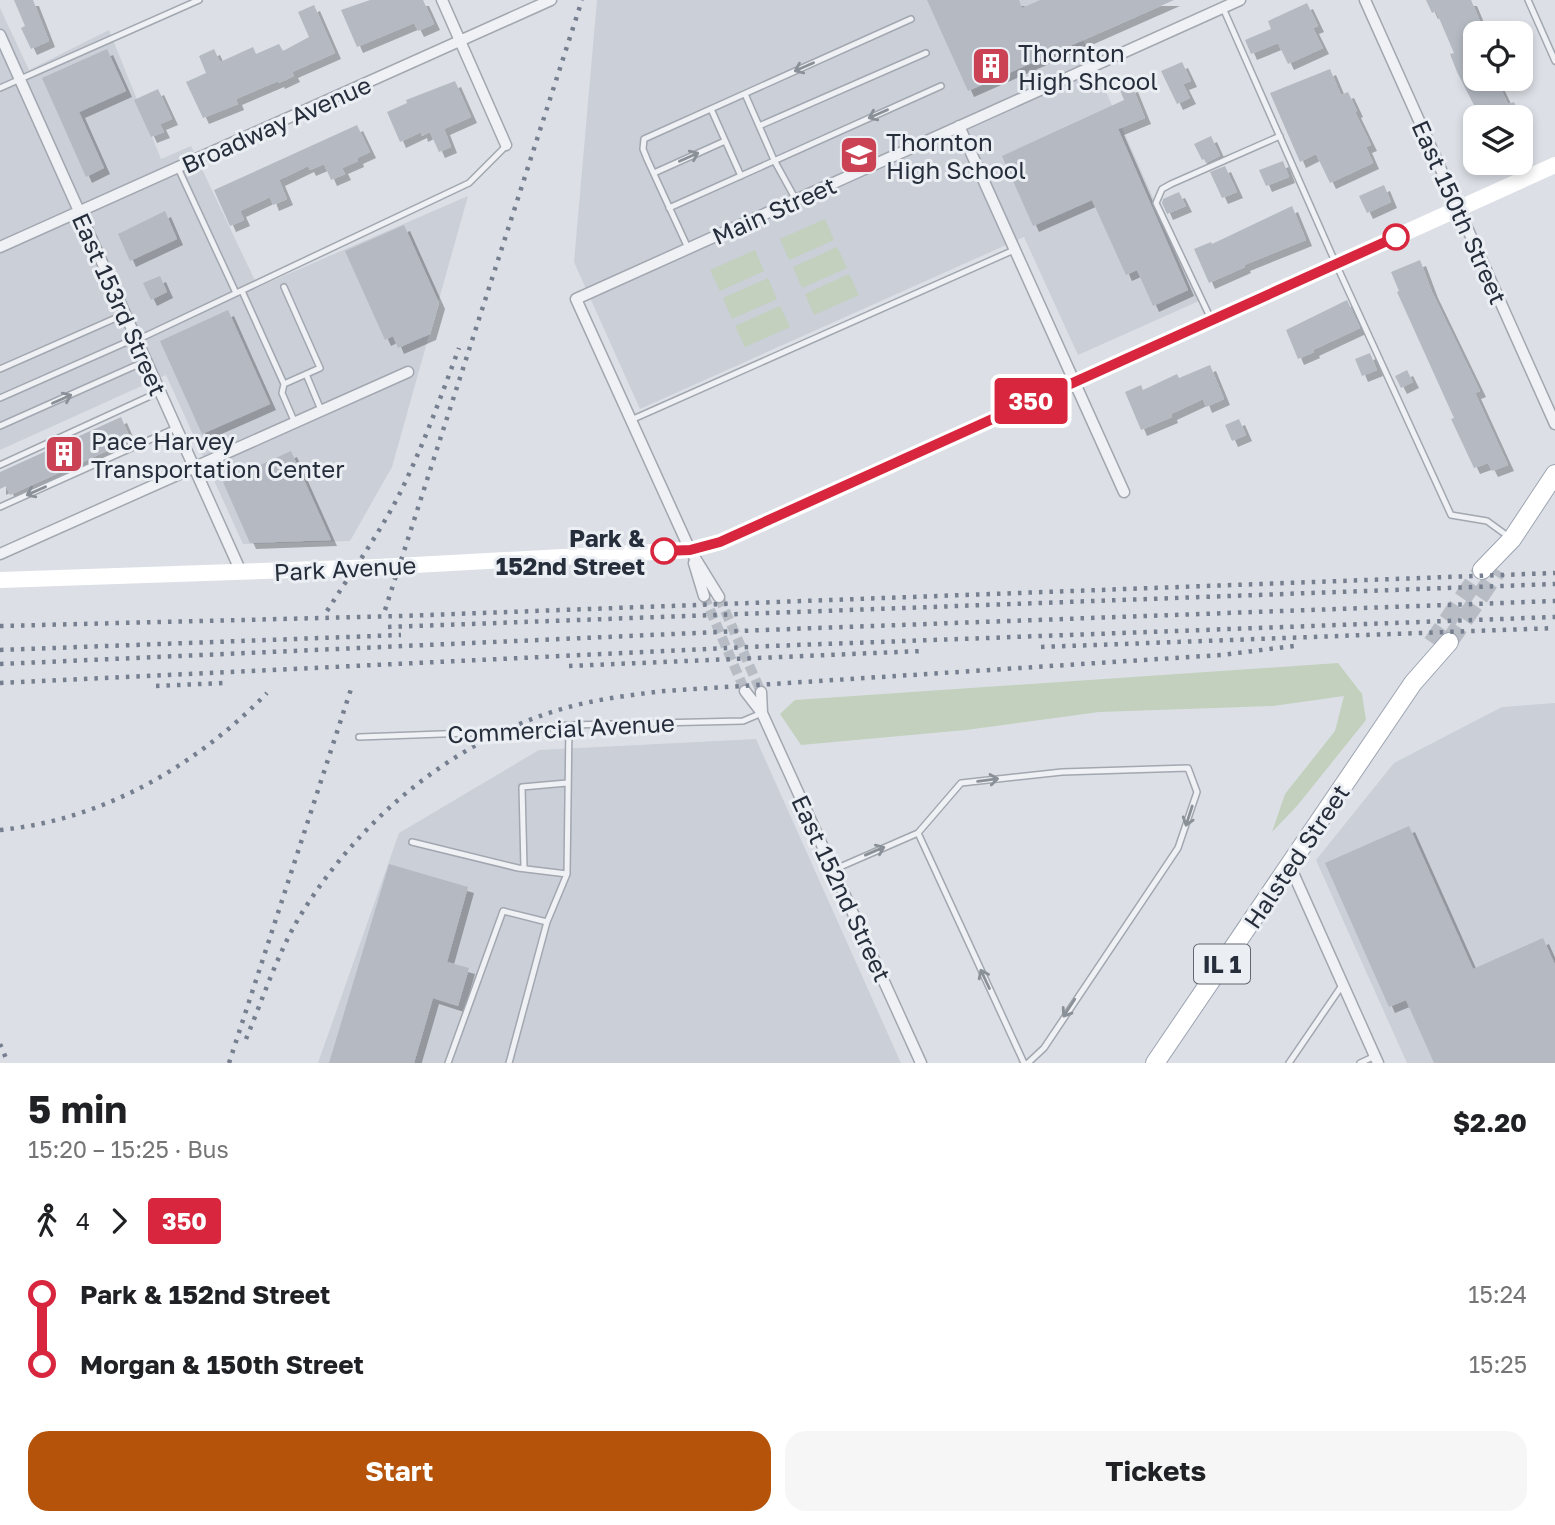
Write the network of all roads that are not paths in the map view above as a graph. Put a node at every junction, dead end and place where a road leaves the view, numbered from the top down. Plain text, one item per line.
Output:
1 (199, 0) edge
2 (442, 0) edge
3 (551, 0) edge
4 (1240, 0) edge
5 (1365, 0) edge
6 (1528, 0) edge
7 (1223, 8) junction
8 (911, 19) dead end
9 (0, 35) edge
10 (460, 40) junction
11 (926, 53) dead end
12 (1555, 61) edge
13 (20, 79) junction
14 (940, 86) dead end
15 (0, 88) edge
16 (745, 93) junction
17 (711, 109) junction
18 (759, 125) junction
19 (959, 126) junction
20 (1280, 136) junction
21 (725, 141) junction
22 (506, 145) joint
23 (774, 160) junction
24 (1555, 165) edge
25 (178, 168) junction
26 (653, 173) junction
27 (741, 176) junction
28 (796, 200) junction
29 (669, 208) junction
30 (1458, 209) junction
31 (79, 212) junction
32 (0, 247) edge
33 (688, 248) junction
34 (1014, 250) junction
35 (1336, 264) junction
36 (284, 287) dead end
37 (239, 292) junction
38 (125, 314) junction
39 (1211, 319) junction
40 (136, 339) junction
41 (146, 361) junction
42 (0, 369) edge
43 (408, 372) dead end
44 (306, 374) junction
45 (1074, 382) junction
46 (284, 384) junction
47 (160, 392) junction
48 (0, 398) edge
49 (321, 411) junction
50 (631, 420) junction
51 (295, 423) junction
52 (1555, 424) edge
53 (0, 426) edge
54 (176, 428) junction
55 (0, 466) edge
56 (194, 468) junction
57 (1555, 474) edge
58 (1124, 492) dead end
59 (0, 507) edge
60 (1512, 539) junction
61 (690, 550) junction
62 (0, 554) edge
63 (1490, 570) tunnel mouth
64 (241, 572) junction
65 (0, 580) edge
66 (704, 596) tunnel mouth
67 (719, 597) tunnel mouth
68 (1440, 643) tunnel mouth
69 (745, 691) tunnel mouth
70 (761, 692) tunnel mouth
71 (762, 713) junction
72 (569, 725) junction
73 (359, 737) dead end
74 (567, 783) junction
75 (918, 833) junction
76 (412, 842) dead end
77 (1289, 864) junction
78 (524, 868) junction
79 (833, 870) junction
80 (567, 874) junction
81 (547, 922) junction
82 (1343, 984) junction
83 (1376, 1060) edge
84 (448, 1063) edge
85 (509, 1063) edge
86 (922, 1063) edge
87 (1026, 1063) edge
88 (1155, 1063) edge
89 (1289, 1063) edge
90 (1360, 1063) edge

1 - 13 lane
2 - 10 street
3 - 10 street, Broadway Avenue
4 - 7 street, Main Street
5 - 30 street, East 150th Street
6 - 12 lane
7 - 19 street, Main Street
7 - 20 lane
8 -> 16 lane
9 - 13 street, East 153rd Street
10 - 22 street
10 - 25 street, Broadway Avenue
11 - 18 lane
13 - 15 lane
13 - 31 street, East 153rd Street
14 -> 23 lane
16 - 17 lane
16 - 18 lane
17 - 21 lane
17 - 26 lane
18 - 23 lane
19 - 28 street, Main Street
19 - 34 street
20 - 35 lane
20 - 39 lane
26 -> 21 lane
21 - 27 lane
22 - 37 lane
23 - 27 lane
23 - 28 lane
24 - 30 street, Park Avenue
25 - 31 street, Broadway Avenue
25 - 37 lane
26 - 29 lane
27 - 29 lane
28 - 33 street, Main Street
29 - 33 lane
30 - 35 street, Park Avenue
30 - 52 street, East 150th Street
31 - 32 street, Broadway Avenue
31 - 38 street, East 153rd Street
33 - 50 street, Main Street
34 - 45 street
34 - 50 lane
35 - 39 street, Park Avenue
35 - 60 lane
36 - 44 lane
37 - 40 lane
37 - 46 lane
38 - 40 street, East 153rd Street
38 - 42 lane
39 - 45 street, Park Avenue
40 - 41 street, East 153rd Street
40 - 48 lane
41 - 47 street, East 153rd Street
53 -> 41 lane
43 - 49 street
44 - 46 lane
44 - 49 lane
45 - 58 street
45 - 61 street, Park Avenue
46 - 51 lane
47 - 54 street, East 153rd Street
47 - 55 lane
49 - 51 street
50 - 61 street
51 - 56 street
54 - 56 street, East 153rd Street
54 -> 59 lane
56 - 62 street
56 - 64 street, East 153rd Street
57 - 60 main road
60 - 63 main road
61 - 64 street, Park Avenue
61 - 66 street
61 - 67 street
64 - 65 street, Park Avenue
68 - 77 main road, Halsted Street / IL 1
69 - 71 street, East 152nd Street
70 - 71 street, East 152nd Street
71 - 72 lane, Commercial Avenue
71 - 79 street, East 152nd Street
72 - 73 lane, Commercial Avenue
72 - 74 lane
74 - 78 lane
74 - 80 lane
79 -> 75 lane
87 -> 75 lane
75 -> 87 lane
76 - 78 lane
77 - 82 street
77 - 88 main road, Halsted Street / IL 1
78 - 80 lane
79 - 86 street, East 152nd Street
80 - 81 lane
81 - 84 lane
81 - 85 lane
82 - 83 street
82 - 89 lane
83 - 90 lane

